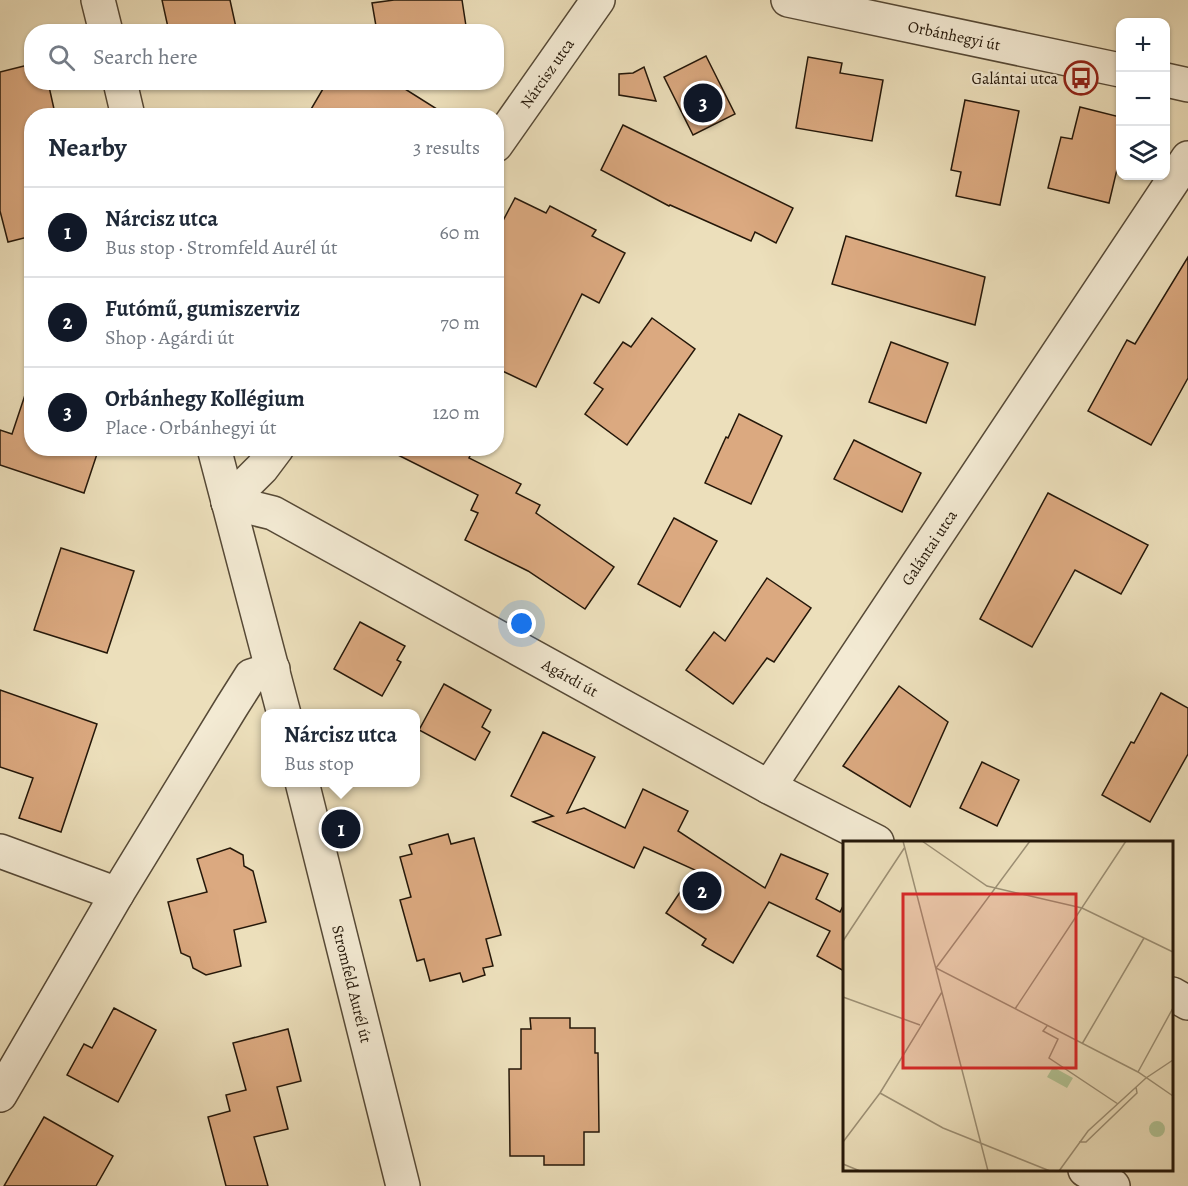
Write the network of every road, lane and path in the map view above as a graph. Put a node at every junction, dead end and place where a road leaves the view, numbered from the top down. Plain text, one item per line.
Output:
1 (98, 0) edge
2 (598, 0) edge
3 (788, 0) edge
4 (104, 24) edge
5 (1116, 69) edge
6 (1170, 81) edge
7 (1188, 85) edge
8 (122, 90) edge
9 (126, 108) edge
10 (504, 134) edge
11 (1188, 158) edge
12 (216, 456) edge
13 (271, 456) edge
14 (228, 502) junction
15 (273, 669) junction
16 (283, 709) edge
17 (303, 787) edge
18 (769, 787) junction
19 (873, 841) edge
20 (0, 851) edge
21 (117, 894) junction
22 (1173, 995) edge
23 (1188, 1003) edge
24 (0, 1095) edge
25 (1087, 1171) edge
26 (403, 1186) edge
27 (1113, 1186) edge

1 - 4 street
2 - 10 street, Nárcisz utca
3 - 5 street, Orbánhegyi út
6 - 7 street
8 - 9 street
11 - 18 street, Galántai utca
12 - 14 street
13 - 14 street
14 - 15 street
14 - 18 street, Agárdi út
15 - 16 street
15 - 21 street
17 - 26 street, Stromfeld Aurél út
18 - 19 street, Agárdi út
20 - 21 street
21 - 24 street
22 - 23 street
25 - 27 street

